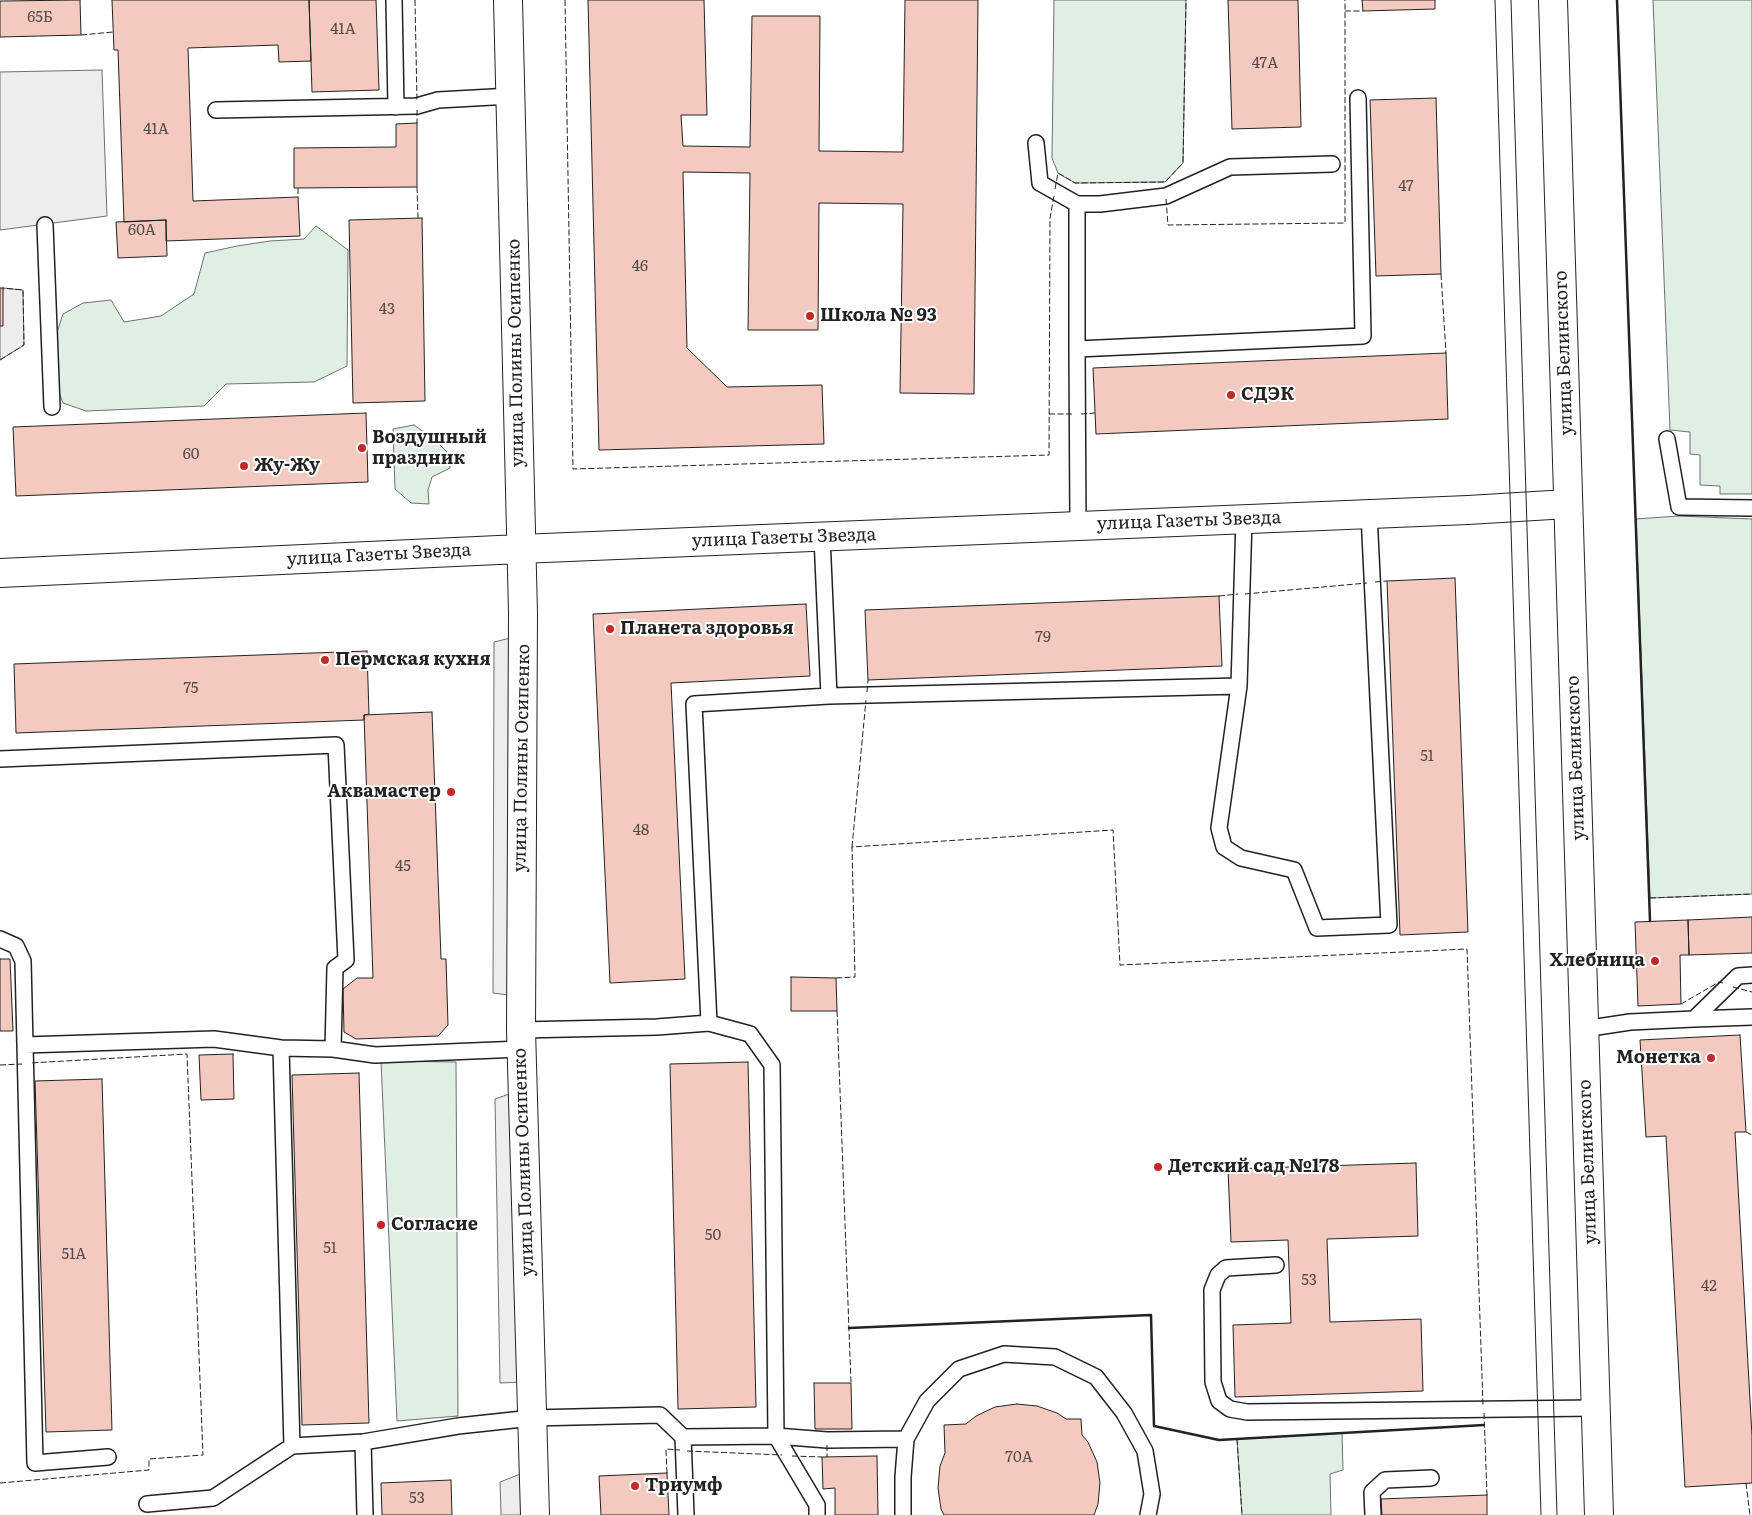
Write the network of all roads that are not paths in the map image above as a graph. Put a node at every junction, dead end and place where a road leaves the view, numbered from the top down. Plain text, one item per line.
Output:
1 (394, 0) edge
2 (508, 0) edge
3 (1553, 0) edge
4 (511, 96) junction
5 (1358, 98) dead end
6 (396, 107) junction
7 (216, 110) dead end
8 (1036, 142) dead end
9 (1332, 164) dead end
10 (1077, 204) junction
11 (45, 225) dead end
12 (1077, 349) junction
13 (52, 406) dead end
14 (1667, 439) dead end
15 (1568, 504) junction
16 (1752, 508) edge
17 (1369, 514) junction
18 (1244, 519) junction
19 (1078, 525) junction
20 (822, 537) junction
21 (520, 549) junction
22 (0, 573) edge
23 (1239, 686) junction
24 (830, 696) junction
25 (0, 759) edge
26 (0, 939) edge
27 (1752, 976) edge
28 (1752, 1017) edge
29 (1694, 1019) junction
30 (709, 1023) junction
31 (1584, 1029) junction
32 (521, 1039) junction
33 (24, 1045) junction
34 (281, 1048) junction
35 (333, 1049) junction
36 (1276, 1265) dead end
37 (1595, 1408) junction
38 (532, 1418) junction
39 (776, 1436) junction
40 (683, 1437) junction
41 (906, 1439) junction
42 (362, 1442) junction
43 (292, 1446) junction
44 (108, 1457) dead end
45 (1431, 1478) dead end
46 (147, 1504) dead end
47 (365, 1515) edge
48 (534, 1515) edge
49 (686, 1515) edge
50 (817, 1515) edge
51 (903, 1515) edge
52 (1148, 1515) edge
53 (1373, 1515) edge
54 (1598, 1515) edge

1 - 6 lane
2 - 4 street, улица Полины Осипенко
3 - 15 street, улица Белинского
4 - 6 lane
4 - 21 street, улица Полины Осипенко
5 - 12 lane
6 - 7 lane
8 - 10 lane
9 - 10 lane
10 - 12 lane
11 - 13 lane
12 - 19 lane
14 - 16 lane
15 - 17 street, улица Газеты Звезда
15 - 31 street, улица Белинского
17 - 18 street, улица Газеты Звезда
17 - 23 lane
18 - 19 street, улица Газеты Звезда
18 - 23 lane
19 - 20 street, улица Газеты Звезда
20 - 21 street, улица Газеты Звезда
20 - 24 lane
21 - 22 street, улица Газеты Звезда
21 - 32 street, улица Полины Осипенко
23 - 24 lane
24 - 30 lane
25 - 35 lane
26 - 33 lane
27 - 29 lane
28 - 29 lane
29 - 31 lane
30 - 32 lane
30 - 39 lane
31 - 37 street, улица Белинского
32 - 35 lane
32 - 38 street, улица Полины Осипенко
33 - 34 lane
33 - 44 lane
34 - 35 lane
34 - 43 lane
36 - 37 lane
37 - 54 street, улица Белинского
38 - 40 lane
38 - 42 lane
38 - 48 street, улица Полины Осипенко
39 - 40 lane
39 - 41 lane
39 - 50 lane
40 - 49 lane
41 - 51 lane
41 - 52 lane
42 - 43 lane
42 - 47 lane
43 - 46 lane
45 - 53 lane

